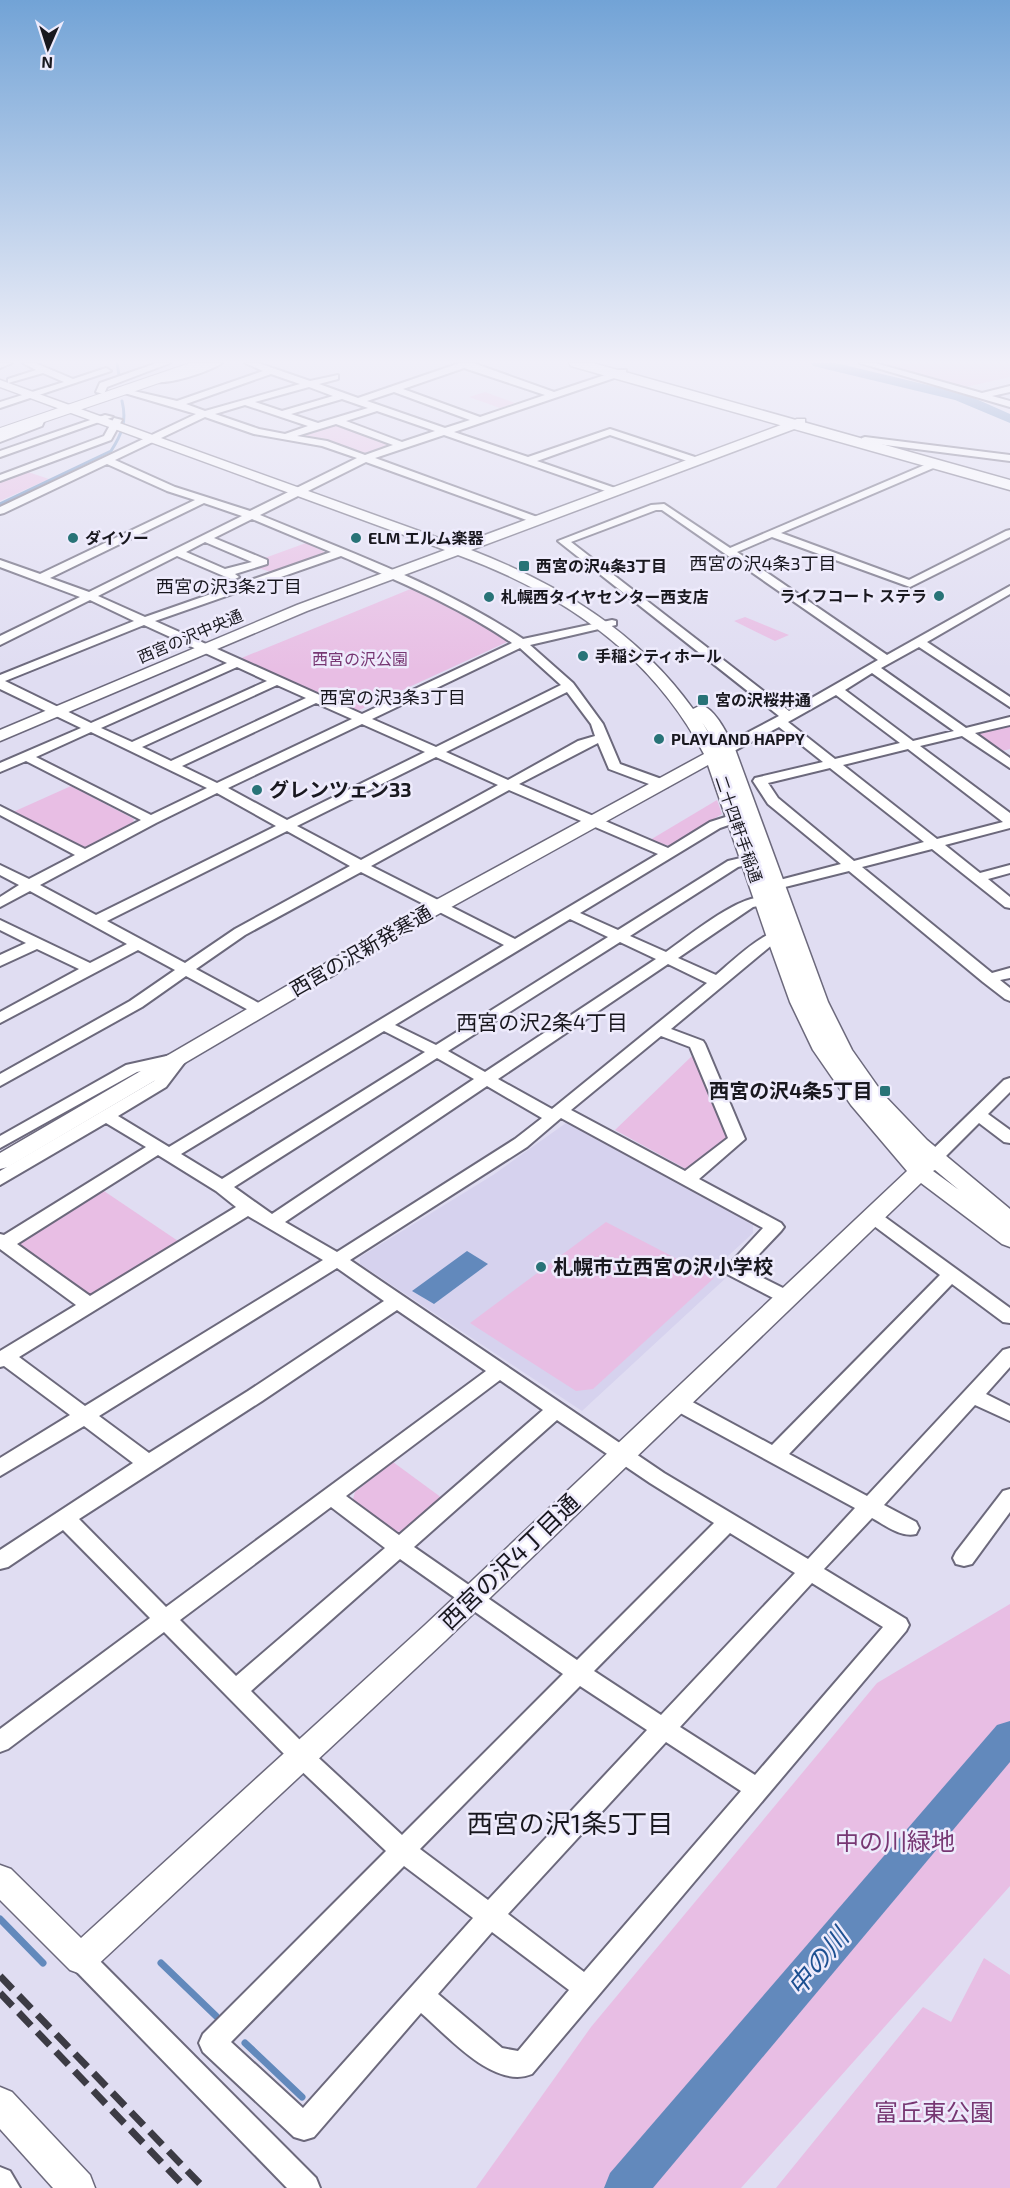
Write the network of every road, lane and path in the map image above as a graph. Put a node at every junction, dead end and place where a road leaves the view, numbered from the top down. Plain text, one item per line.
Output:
1 (35, 465) edge
2 (96, 465) edge
3 (118, 465) edge
4 (233, 465) edge
5 (351, 465) edge
6 (385, 465) edge
7 (539, 465) edge
8 (686, 465) edge
9 (931, 465) edge
10 (938, 465) edge
11 (956, 465) edge
12 (0, 478) edge
13 (1010, 480) edge
14 (1010, 485) edge
15 (301, 490) junction
16 (614, 491) junction
17 (205, 499) junction
18 (0, 511) edge
19 (251, 515) junction
20 (536, 520) junction
21 (1010, 533) edge
22 (773, 534) junction
23 (204, 538) junction
24 (459, 548) junction
25 (176, 552) junction
26 (729, 552) junction
27 (340, 553) junction
28 (0, 563) edge
29 (225, 573) junction
30 (391, 574) junction
31 (39, 579) junction
32 (248, 585) junction
33 (1010, 589) edge
34 (89, 596) junction
35 (144, 621) junction
36 (608, 624) junction
37 (0, 641) edge
38 (918, 641) junction
39 (521, 643) junction
40 (206, 648) junction
41 (887, 661) junction
42 (239, 662) junction
43 (874, 669) junction
44 (0, 679) edge
45 (278, 680) junction
46 (0, 684) edge
47 (569, 687) junction
48 (836, 689) junction
49 (317, 698) junction
50 (1010, 703) edge
51 (57, 712) junction
52 (362, 718) junction
53 (784, 719) junction
54 (1010, 721) edge
55 (90, 728) junction
56 (965, 732) junction
57 (0, 736) edge
58 (604, 737) junction
59 (910, 744) junction
60 (132, 747) junction
61 (435, 751) junction
62 (720, 753) junction
63 (26, 756) junction
64 (833, 764) junction
65 (1010, 764) edge
66 (171, 766) junction
67 (0, 768) edge
68 (662, 784) junction
69 (509, 785) junction
70 (217, 788) junction
71 (0, 810) edge
72 (735, 818) junction
73 (151, 820) junction
74 (596, 821) junction
75 (1010, 822) edge
76 (285, 826) junction
77 (933, 843) junction
78 (668, 854) junction
79 (85, 855) junction
80 (749, 860) junction
81 (361, 866) junction
82 (851, 866) junction
83 (0, 869) edge
84 (1010, 869) edge
85 (977, 878) junction
86 (29, 885) junction
87 (777, 885) junction
88 (763, 901) junction
89 (0, 903) edge
90 (1010, 904) edge
91 (440, 906) junction
92 (569, 913) junction
93 (97, 920) junction
94 (0, 924) edge
95 (785, 934) junction
96 (618, 936) junction
97 (37, 943) junction
98 (139, 943) junction
99 (515, 945) junction
100 (667, 958) junction
101 (0, 961) edge
102 (90, 969) junction
103 (186, 970) junction
104 (1010, 972) edge
105 (988, 979) junction
106 (718, 982) junction
107 (1010, 996) edge
108 (260, 1010) junction
109 (0, 1018) edge
110 (383, 1025) junction
111 (660, 1030) junction
112 (436, 1051) junction
113 (180, 1058) junction
114 (485, 1079) junction
115 (0, 1081) edge
116 (1010, 1083) edge
117 (557, 1114) junction
118 (978, 1115) junction
119 (106, 1116) junction
120 (1010, 1138) edge
121 (0, 1143) edge
122 (163, 1151) junction
123 (0, 1162) edge
124 (927, 1165) junction
125 (0, 1179) edge
126 (687, 1179) junction
127 (222, 1188) junction
128 (249, 1208) junction
129 (872, 1216) junction
130 (274, 1221) junction
131 (1010, 1221) edge
132 (1010, 1239) edge
133 (2, 1241) edge
134 (337, 1260) junction
135 (951, 1274) junction
136 (788, 1298) junction
137 (397, 1301) junction
138 (90, 1306) junction
139 (1010, 1317) edge
140 (1010, 1355) edge
141 (3, 1359) edge
142 (500, 1370) junction
143 (973, 1396) junction
144 (678, 1403) junction
145 (557, 1409) junction
146 (1010, 1414) edge
147 (84, 1416) junction
148 (622, 1455) junction
149 (775, 1455) junction
150 (148, 1463) junction
151 (0, 1468) edge
152 (331, 1496) junction
153 (1010, 1497) edge
154 (870, 1507) junction
155 (65, 1519) junction
156 (729, 1521) junction
157 (909, 1528) dead end
158 (399, 1548) junction
159 (964, 1558) dead end
160 (0, 1561) edge
161 (810, 1572) junction
162 (471, 1599) junction
163 (166, 1619) junction
164 (579, 1671) junction
165 (236, 1690) junction
166 (663, 1729) junction
167 (0, 1742) edge
168 (302, 1756) junction
169 (757, 1789) junction
170 (402, 1850) junction
171 (0, 1879) edge
172 (490, 1916) junction
173 (81, 1959) junction
174 (586, 1988) junction
175 (420, 1996) junction
176 (0, 2104) edge
177 (0, 2181) edge
178 (299, 2181) edge
179 (6, 2188) edge
180 (77, 2188) edge

1 - 12 street
2 - 18 street
3 - 17 street
4 - 15 street, 二十四軒手稲通
5 - 15 street
6 - 20 street
7 - 16 street
8 - 16 street, 西宮の沢中央通
9 - 22 street
10 - 14 highway
11 - 13 highway
15 - 19 street
15 - 24 street, 二十四軒手稲通
16 - 20 street, 西宮の沢中央通
17 - 19 street
17 - 31 street
19 - 23 street
19 - 27 street
20 - 24 street, 西宮の沢中央通
21 - 22 street
22 - 26 street
23 - 25 street
23 - 29 street
24 - 30 street, 西宮の沢中央通
24 - 36 street, 二十四軒手稲通
25 - 29 street
25 - 34 street
26 - 41 street
26 - 53 street
27 - 30 street
27 - 32 street
28 - 31 street
29 - 32 street
30 - 39 street
30 - 40 street, 西宮の沢中央通
31 - 34 street
32 - 35 street
33 - 38 street
34 - 35 street
34 - 37 street
35 - 40 street
35 - 44 street
36 - 39 street
36 - 62 street, 二十四軒手稲通
38 - 41 street
38 - 50 street
39 - 47 street
39 - 52 street
40 - 42 street
40 - 51 street, 西宮の沢中央通
41 - 43 street
42 - 45 street
42 - 55 street
43 - 48 street
43 - 56 street
45 - 49 street
45 - 60 street
46 - 51 street
47 - 58 street
47 - 61 street
48 - 53 street
48 - 59 street
49 - 52 street
49 - 66 street
51 - 55 street
51 - 57 street, 西宮の沢中央通
52 - 61 street
52 - 70 street
53 - 62 street
53 - 64 street
54 - 56 street
55 - 60 street
55 - 63 street
56 - 59 street
56 - 65 street
58 - 68 street
58 - 69 street
59 - 64 street
59 - 75 street
60 - 66 street
61 - 69 street
61 - 76 street
62 - 68 street, 西宮の沢新発寒通
62 - 72 street, 二十四軒手稲通
62 - 87 street, 二十四軒手稲通
63 - 67 street
63 - 73 street
64 - 77 street
64 - 82 street
66 - 70 street
68 - 74 street, 西宮の沢新発寒通
69 - 74 street
69 - 81 street
70 - 73 street
70 - 76 street
71 - 79 street
72 - 78 street
72 - 80 street, 二十四軒手稲通
73 - 79 street
74 - 78 street
74 - 91 street, 西宮の沢新発寒通
75 - 77 street
76 - 81 street
76 - 93 street
77 - 82 street
77 - 85 street
78 - 92 street
79 - 86 street
80 - 88 street, 二十四軒手稲通
80 - 96 street
81 - 91 street
81 - 103 street
82 - 87 street
82 - 105 street
83 - 86 street
84 - 85 street
85 - 90 street
86 - 89 street
86 - 93 street
87 - 95 street, 二十四軒手稲通
88 - 95 street, 二十四軒手稲通
88 - 100 street
91 - 99 street
91 - 108 street, 西宮の沢新発寒通
92 - 96 street
92 - 99 street
93 - 98 street
94 - 97 street
95 - 106 street
95 - 124 street, 二十四軒手稲通
96 - 100 street
96 - 112 street
97 - 101 street
97 - 102 street
98 - 102 street
98 - 103 street
99 - 110 street
100 - 106 street
100 - 114 street
102 - 109 street
103 - 108 street
103 - 115 street
104 - 105 street
105 - 107 street
106 - 111 street
108 - 113 street, 西宮の沢新発寒通
110 - 112 street
110 - 122 street
111 - 117 street
111 - 126 street
112 - 114 street
112 - 127 street
113 - 119 street
113 - 121 street
113 - 123 street, 西宮の沢新発寒通
114 - 117 street
114 - 130 street
116 - 118 street
117 - 126 street
117 - 134 street
118 - 120 street
118 - 124 street
119 - 122 street
119 - 125 street
122 - 127 street
122 - 133 street
124 - 129 street, 西宮の沢4丁目通
124 - 131 street, 二十四軒手稲通
124 - 132 street, 二十四軒手稲通
126 - 136 street
127 - 128 street
128 - 130 street
128 - 138 street
129 - 135 street
129 - 136 street, 西宮の沢4丁目通
130 - 134 street
133 - 138 street
134 - 137 street
134 - 147 street
135 - 139 street
135 - 149 street
136 - 144 street, 西宮の沢4丁目通
137 - 142 street
137 - 150 street
138 - 141 street
140 - 143 street
141 - 147 street
142 - 145 street
142 - 152 street
143 - 146 street
143 - 154 street
144 - 148 street, 西宮の沢4丁目通
144 - 149 street
145 - 148 street
145 - 158 street
147 - 150 street
147 - 151 street
148 - 156 street
148 - 162 street, 西宮の沢4丁目通
149 - 154 street
150 - 155 street
152 - 158 street
152 - 163 street
153 - 159 street
154 - 157 street
154 - 161 street
155 - 160 street
155 - 163 street
156 - 161 street
156 - 164 street
158 - 162 street
158 - 165 street
161 - 166 street
161 - 169 street
162 - 164 street
162 - 168 street, 西宮の沢4丁目通
163 - 165 street
163 - 167 street
164 - 166 street
164 - 170 street
165 - 168 street
166 - 169 street
166 - 172 street
168 - 170 street
168 - 173 street, 西宮の沢4丁目通
169 - 174 street
170 - 172 street
170 - 175 street
171 - 173 street
172 - 174 street
172 - 175 street
173 - 178 street
174 - 175 street
176 - 180 street
177 - 179 street

